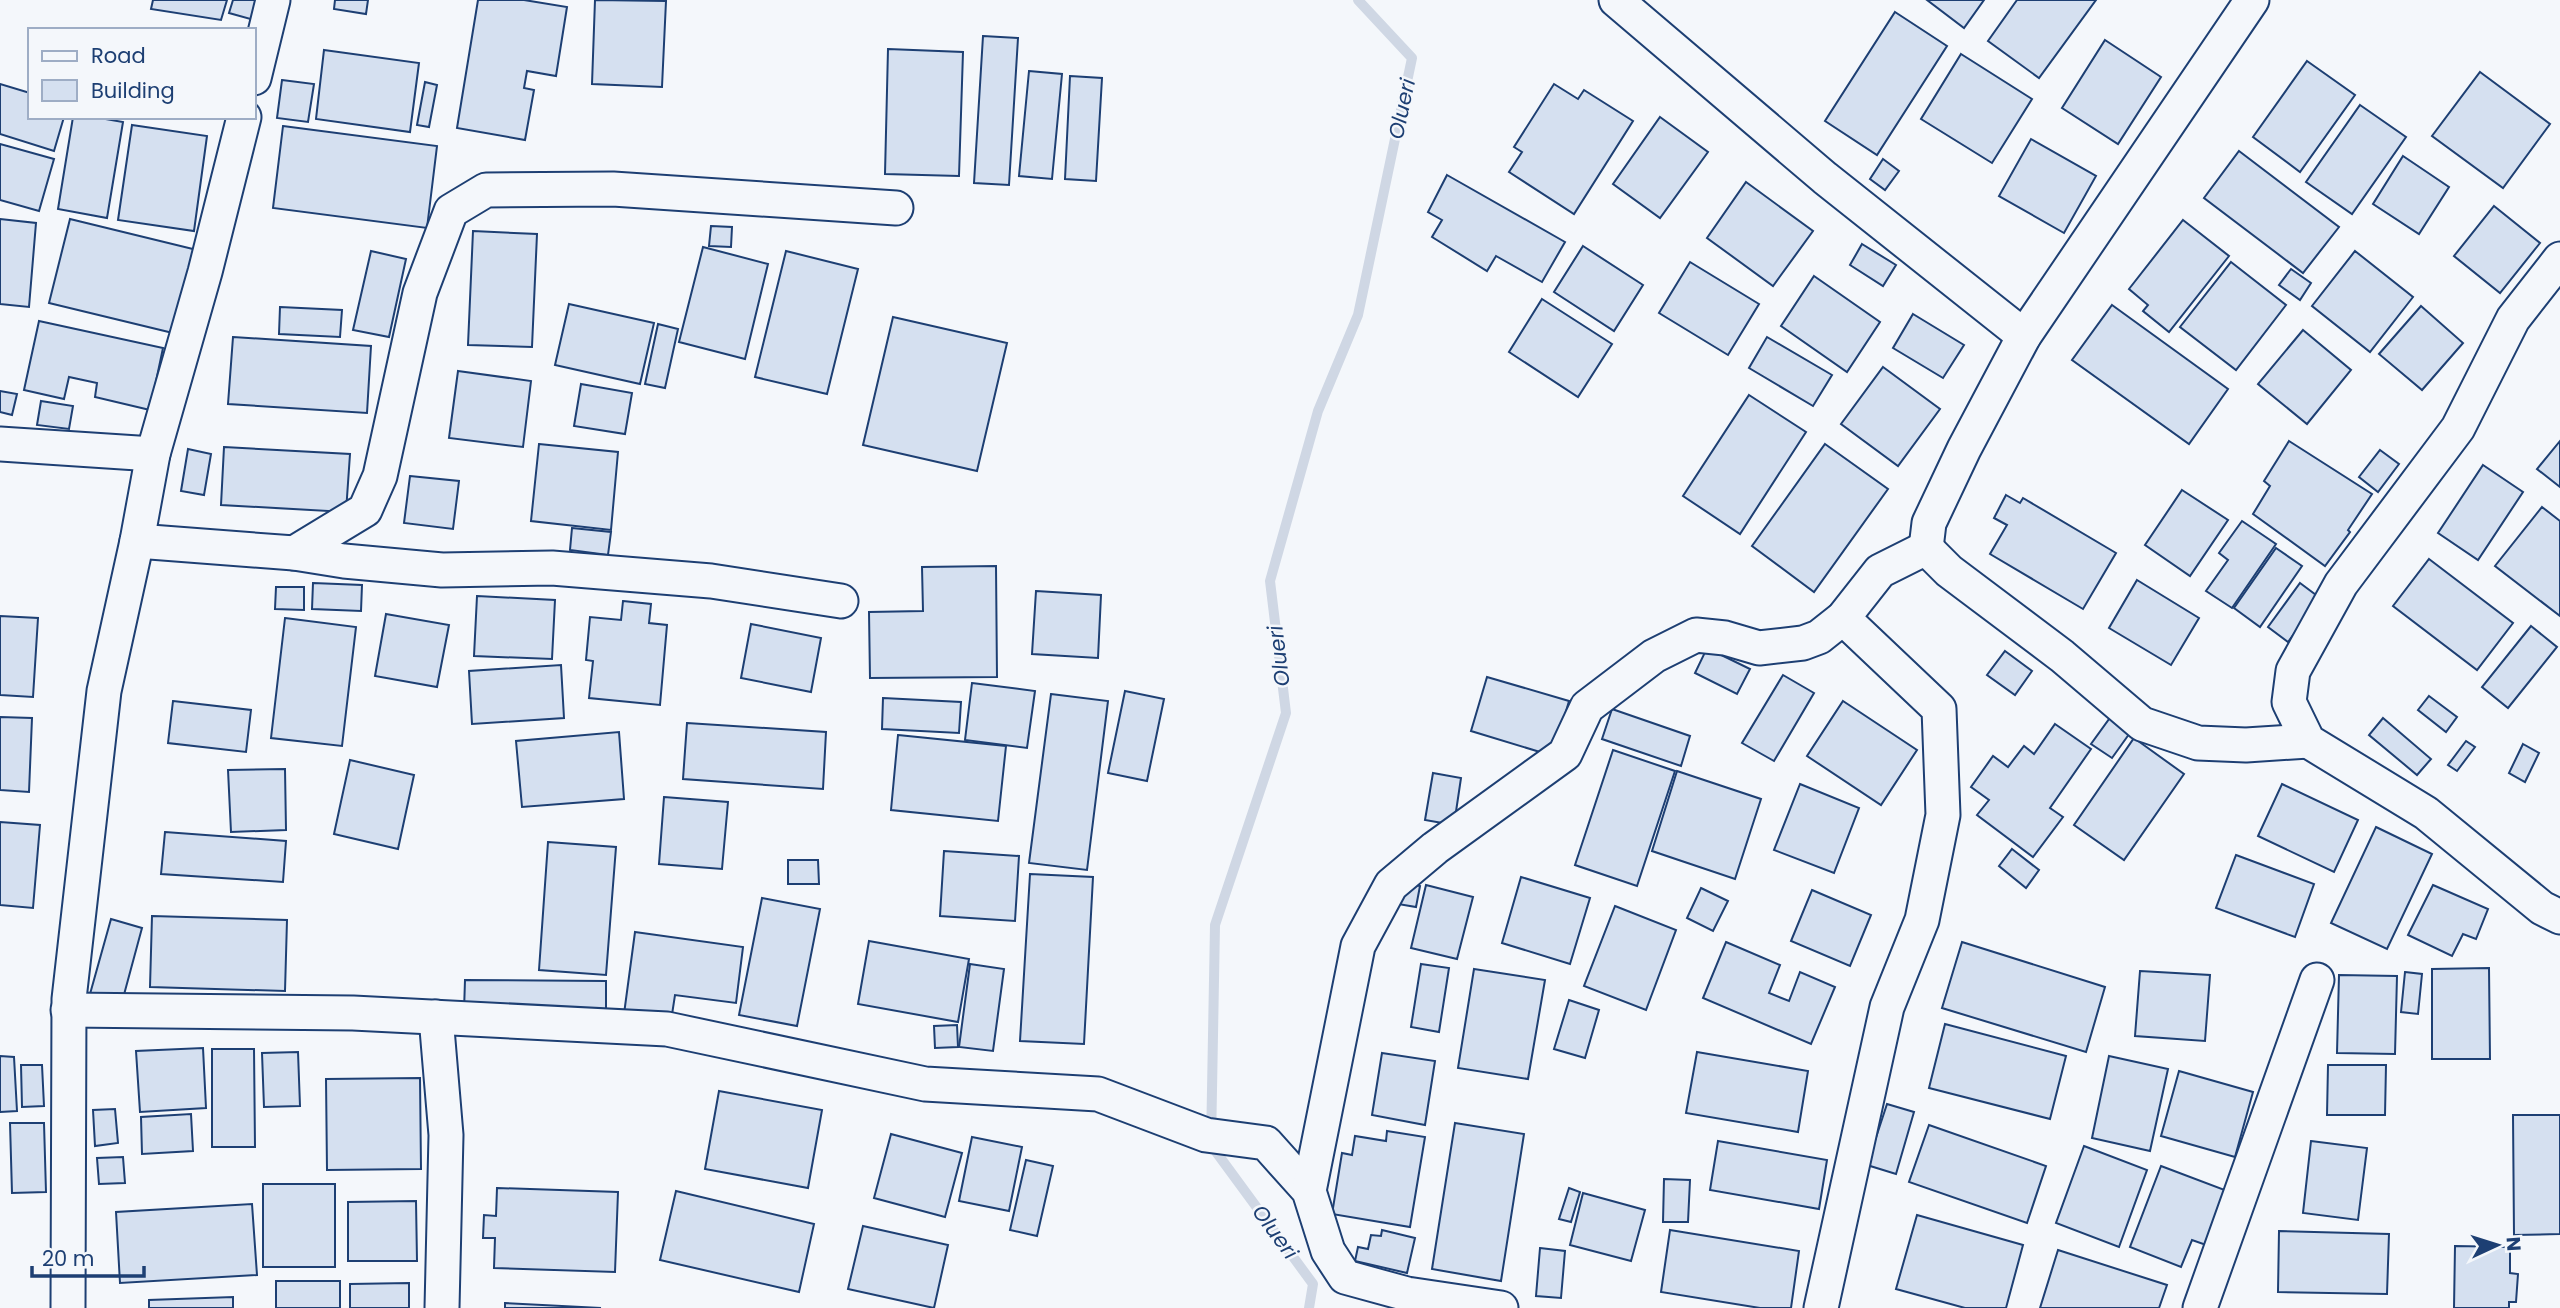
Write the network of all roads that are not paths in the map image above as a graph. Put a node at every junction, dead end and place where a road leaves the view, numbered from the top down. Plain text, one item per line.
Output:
1 (273, 0) edge
2 (1616, 0) edge
3 (2244, 3) edge
4 (256, 70) edge
5 (243, 119) edge
6 (896, 208) dead end
7 (2560, 259) edge
8 (2024, 336) junction
9 (0, 444) edge
10 (153, 454) junction
11 (137, 541) junction
12 (1926, 548) junction
13 (294, 553) junction
14 (841, 601) dead end
15 (1843, 618) junction
16 (2308, 741) junction
17 (2560, 917) edge
18 (2317, 980) dead end
19 (68, 1010) junction
20 (436, 1017) junction
21 (1310, 1191) junction
22 (1369, 1296) edge
23 (68, 1308) edge
24 (442, 1308) edge
25 (1501, 1308) edge
26 (1821, 1308) edge
27 (2200, 1308) edge

1 - 4 street
2 - 8 street
3 - 8 street
5 - 10 street
6 - 13 street
7 - 16 street
8 - 12 street
9 - 10 street
10 - 11 street
11 - 13 street
11 - 19 street
12 - 15 street
12 - 16 street
13 - 14 street
15 - 21 street
15 - 26 street
16 - 17 street
18 - 27 street
19 - 20 street
19 - 23 street
20 - 21 street
20 - 24 street
21 - 22 street
22 - 25 street

